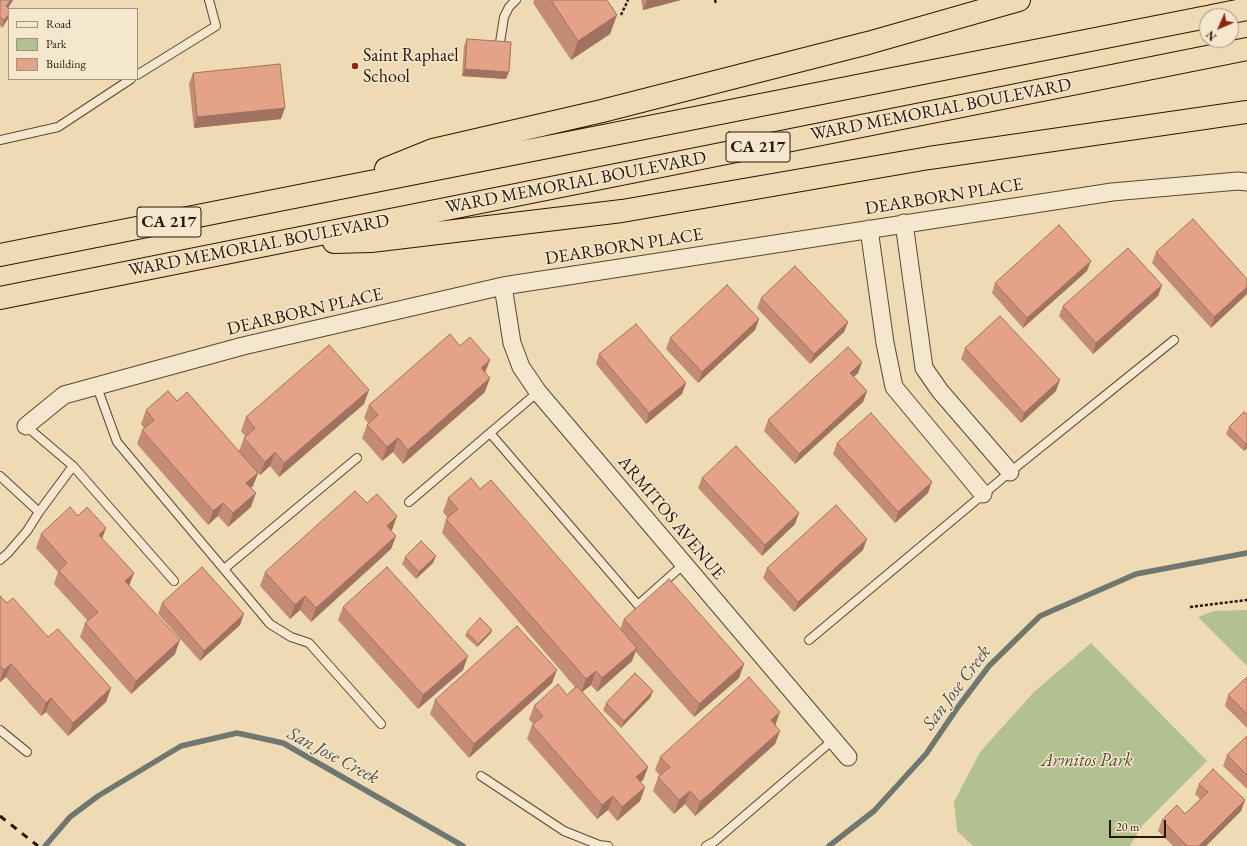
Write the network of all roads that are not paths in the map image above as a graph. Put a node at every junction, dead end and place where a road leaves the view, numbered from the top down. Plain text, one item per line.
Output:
1 (209, 0) edge
2 (516, 0) edge
3 (1019, 0) edge
4 (1199, 19) edge
5 (499, 48) edge
6 (1247, 49) edge
7 (138, 74) edge
8 (129, 80) edge
9 (1247, 112) edge
10 (0, 140) edge
11 (1247, 182) edge
12 (339, 188) junction
13 (904, 223) junction
14 (869, 228) junction
15 (269, 245) junction
16 (0, 255) edge
17 (503, 286) junction
18 (0, 298) edge
19 (1174, 340) dead end
20 (97, 387) junction
21 (538, 392) junction
22 (26, 426) joint
23 (490, 433) junction
24 (357, 458) dead end
25 (73, 466) junction
26 (1010, 472) junction
27 (0, 476) edge
28 (983, 494) junction
29 (408, 502) dead end
30 (39, 512) junction
31 (0, 560) edge
32 (684, 564) junction
33 (224, 569) junction
34 (174, 581) dead end
35 (809, 640) dead end
36 (381, 724) dead end
37 (0, 730) edge
38 (833, 740) junction
39 (27, 752) dead end
40 (848, 757) dead end
41 (481, 776) dead end
42 (608, 846) edge
43 (706, 846) edge

1 - 7 lane
2 - 5 lane
3 - 12 highway
4 - 12 highway, CA 217
6 - 15 highway, WARD MEMORIAL BOULEVARD / CA 217
8 - 10 lane
9 - 15 highway
11 - 13 street, DEARBORN PLACE
12 - 16 highway, CA 217
13 - 14 street, DEARBORN PLACE
13 - 26 street
14 - 17 street, DEARBORN PLACE
14 - 28 street
15 - 18 highway, WARD MEMORIAL BOULEVARD / CA 217
17 - 20 street, DEARBORN PLACE
17 - 21 street, ARMITOS AVENUE
19 - 26 lane
20 - 22 street, DEARBORN PLACE
20 - 33 lane
21 - 23 lane
21 - 32 street, ARMITOS AVENUE
22 - 25 lane
23 - 29 lane
23 - 32 lane
24 - 33 lane
25 - 30 lane
25 - 34 lane
26 - 28 lane
27 - 30 lane
28 - 35 lane
30 - 31 lane
32 - 38 street, ARMITOS AVENUE
33 - 36 lane
37 - 39 lane
38 - 40 street, ARMITOS AVENUE
38 - 43 lane
41 - 42 lane

